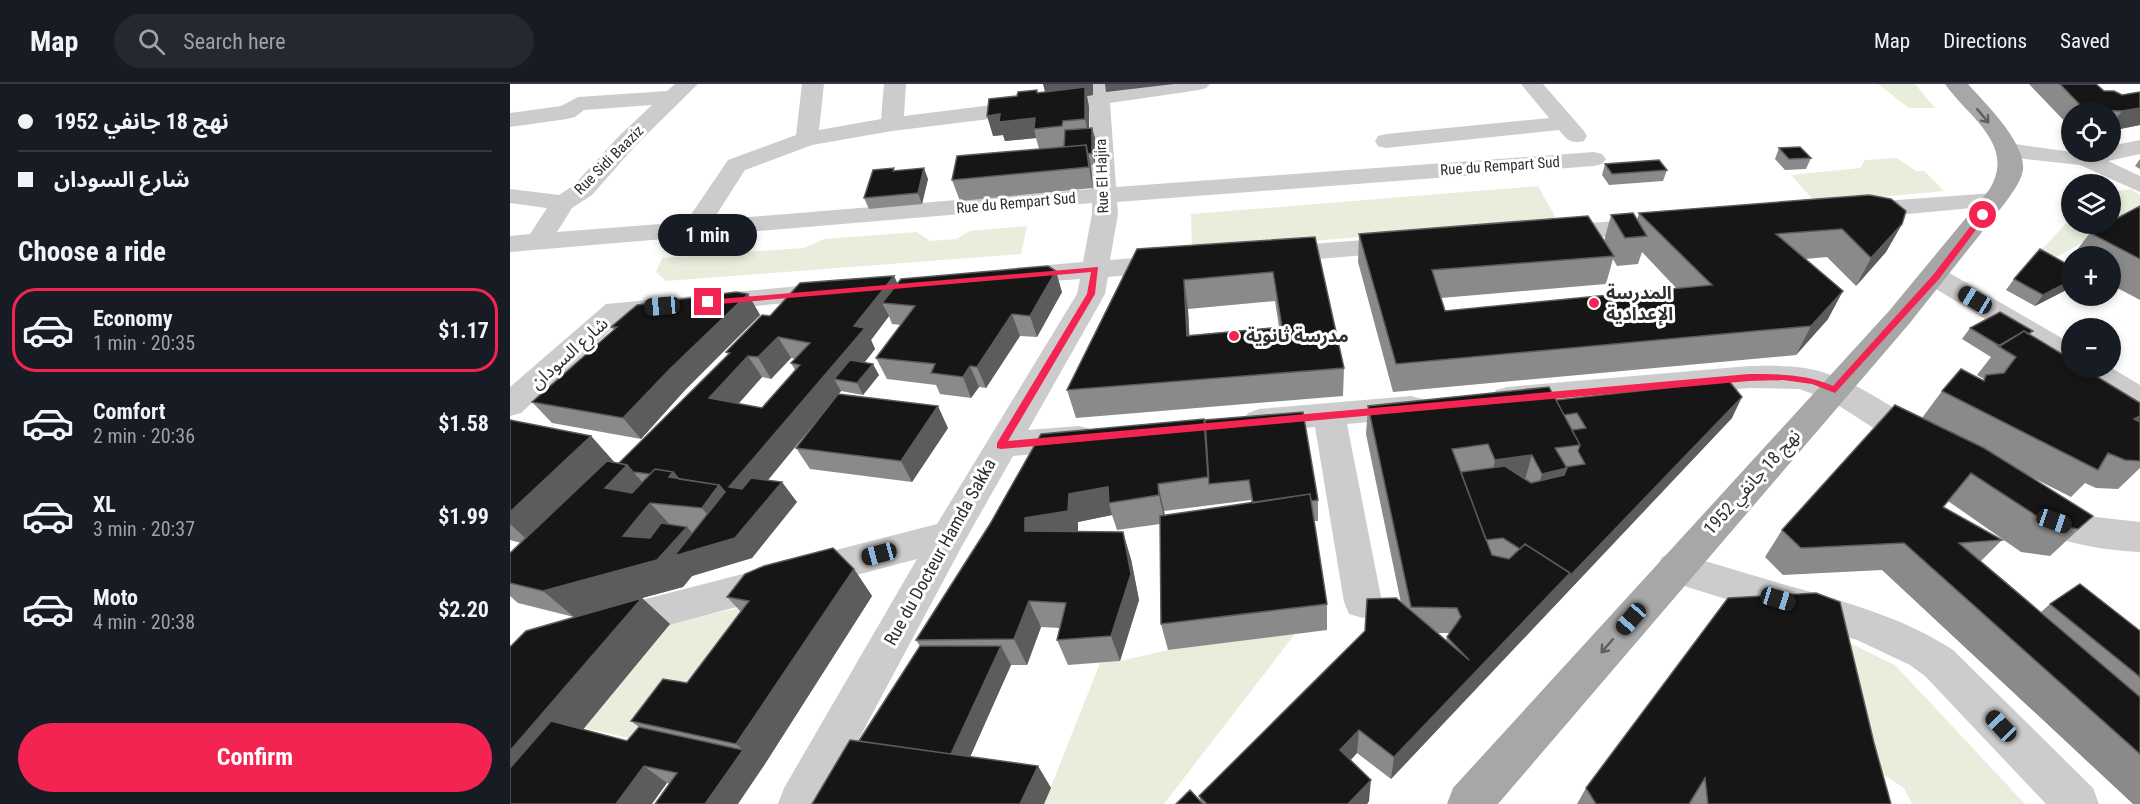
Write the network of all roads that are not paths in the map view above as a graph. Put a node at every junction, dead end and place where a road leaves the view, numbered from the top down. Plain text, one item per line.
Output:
1 (813, 84) edge
2 (895, 84) edge
3 (1532, 84) edge
4 (1956, 84) edge
5 (1186, 85) edge
6 (679, 91) edge
7 (1100, 91) edge
8 (510, 120) edge
9 (1566, 123) junction
10 (892, 124) junction
11 (807, 139) junction
12 (1386, 141) dead end
13 (2140, 147) edge
14 (2008, 150) junction
15 (2121, 151) edge
16 (2061, 156) edge
17 (2092, 162) edge
18 (2140, 184) edge
19 (1105, 195) junction
20 (510, 196) edge
21 (1994, 200) junction
22 (563, 202) junction
23 (1829, 213) edge
24 (1675, 224) edge
25 (694, 229) junction
26 (1533, 235) edge
27 (538, 242) junction
28 (1427, 243) edge
29 (510, 244) edge
30 (1249, 257) edge
31 (1202, 261) edge
32 (1096, 269) junction
33 (1936, 277) junction
34 (989, 278) edge
35 (859, 290) edge
36 (799, 295) junction
37 (772, 325) edge
38 (2061, 351) edge
39 (2105, 378) edge
40 (1835, 390) junction
41 (2140, 399) edge
42 (1481, 401) edge
43 (510, 405) edge
44 (1434, 405) edge
45 (1329, 414) junction
46 (1235, 423) edge
47 (1106, 435) edge
48 (1001, 445) junction
49 (1944, 456) edge
50 (2014, 498) edge
51 (948, 536) junction
52 (2140, 537) edge
53 (1675, 568) junction
54 (1363, 602) dead end
55 (579, 632) edge
56 (800, 804) edge
57 (1469, 804) edge
58 (2078, 804) edge

1 - 11 street
2 - 10 street
3 - 9 street
4 -> 14 main road
5 - 7 street
6 - 8 street
6 - 22 street, Rue Sidi Baaziz
7 - 10 street
7 - 19 street, Rue El Hajira
9 - 12 street
9 - 19 street, Rue du Rempart Sud
10 - 11 street
11 - 25 street
13 - 15 street
14 - 16 street
14 - 21 main road, نهج 18 جانفي 1952
17 - 18 street
19 - 25 street, Rue du Rempart Sud
19 - 32 street, Rue El Hajira
20 - 22 street
21 - 23 street
21 - 33 main road, نهج 18 جانفي 1952
22 - 27 street, Rue Sidi Baaziz
24 - 26 street
25 - 27 street, Rue du Rempart Sud
27 - 29 street, Rue du Rempart Sud
28 - 30 street
31 - 32 street
32 - 34 street
32 - 48 street, Rue du Docteur Hamda Sakka
33 - 38 street
33 - 40 main road, نهج 18 جانفي 1952
35 - 36 street, شارع السودان
36 - 37 street
36 - 43 street, شارع السودان
39 - 41 street
40 - 42 street
40 - 49 street
40 - 53 main road, نهج 18 جانفي 1952
44 - 45 street
45 - 46 street
45 - 54 street
47 - 48 street
48 - 51 street, Rue du Docteur Hamda Sakka
50 - 52 street
51 - 55 street
51 - 56 street, Rue du Docteur Hamda Sakka
53 -> 57 main road, نهج 18 جانفي 1952
53 - 58 street

